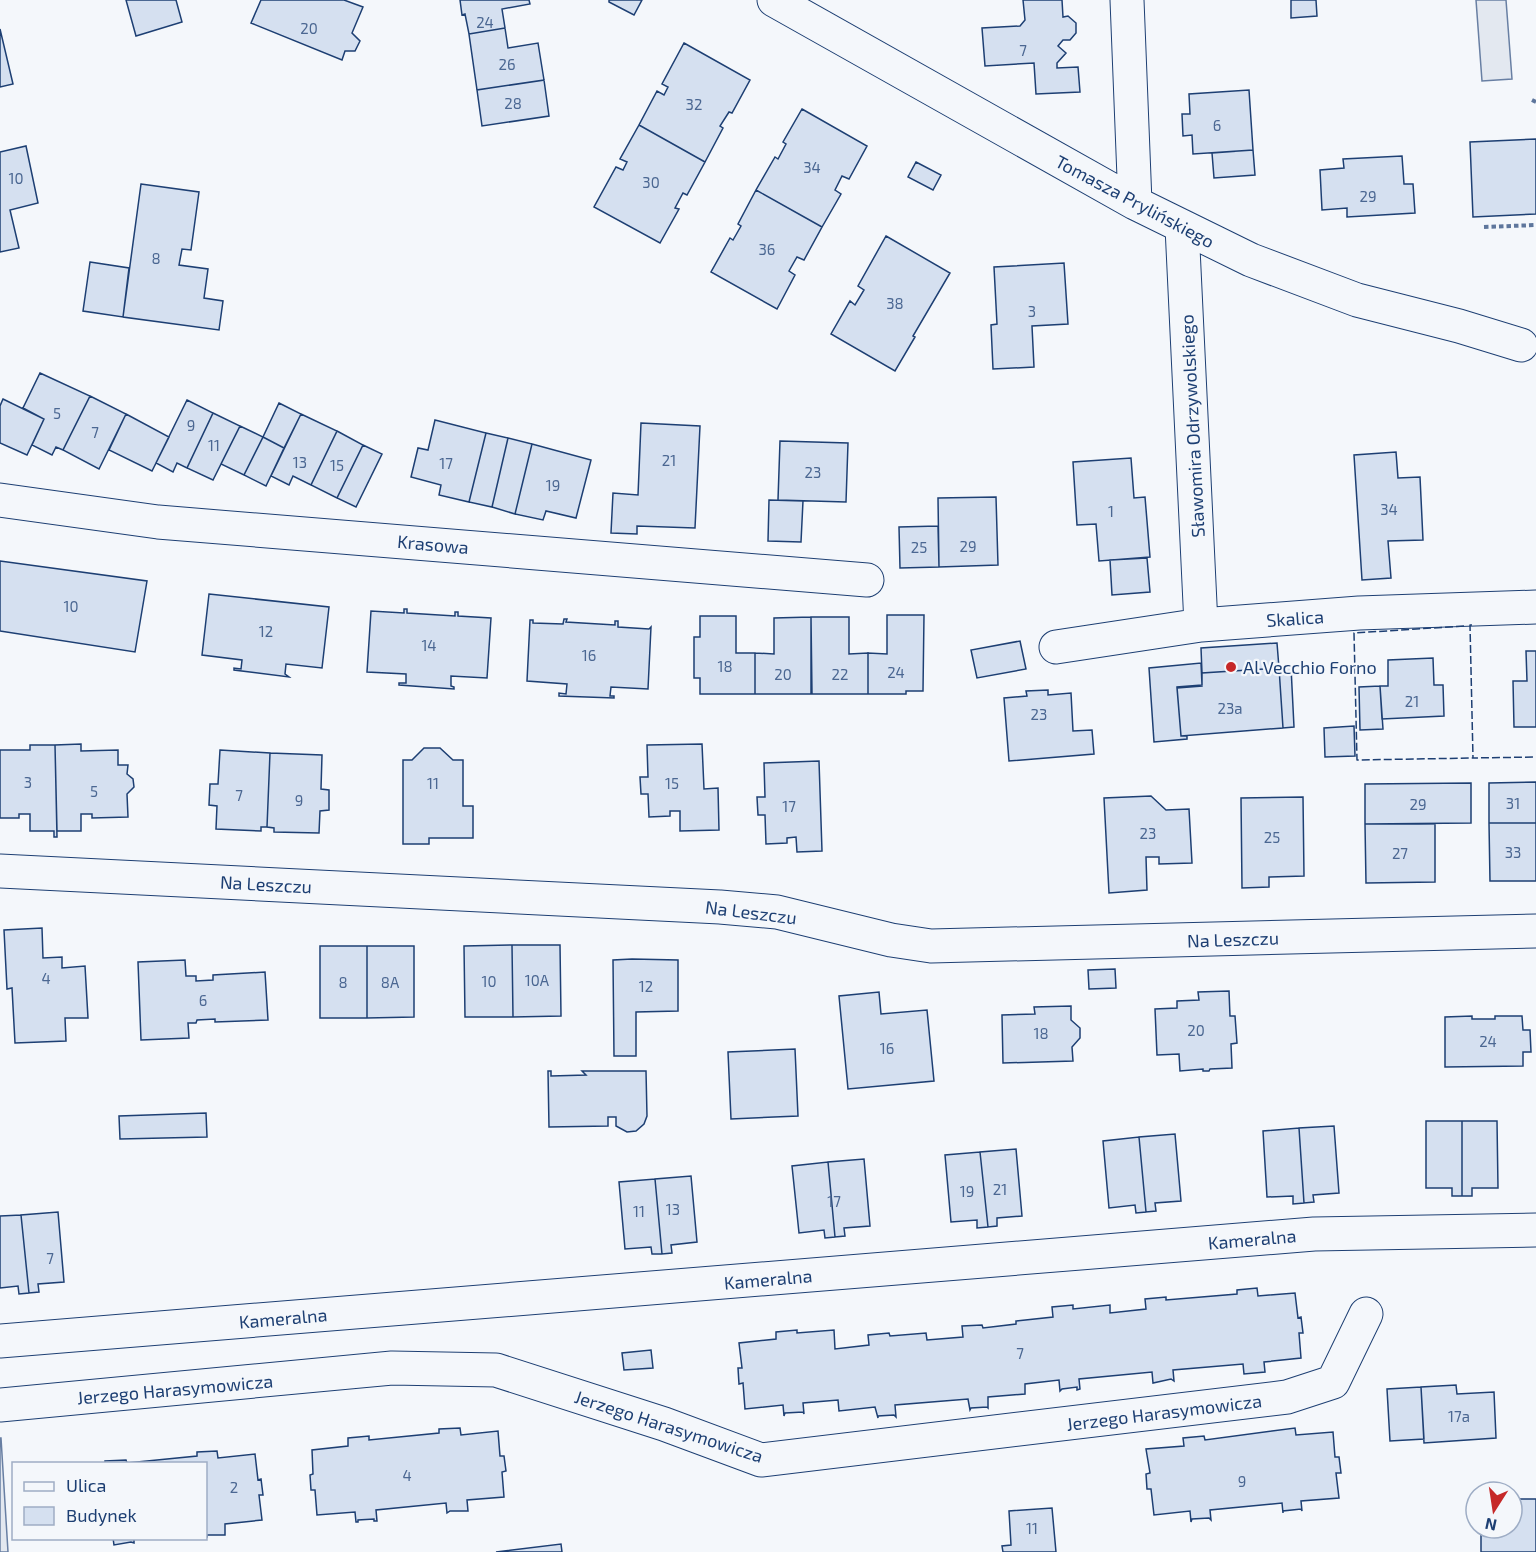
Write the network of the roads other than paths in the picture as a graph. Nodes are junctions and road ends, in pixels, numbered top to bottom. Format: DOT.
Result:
graph roads {
  1 [pos="774,0"];
  2 [pos="1127,0"];
  3 [pos="1134,203"];
  4 [pos="1182,227"];
  5 [pos="1521,345"];
  6 [pos="0,500"];
  7 [pos="867,580"];
  8 [pos="1536,607"];
  9 [pos="1202,625"];
  10 [pos="1056,647"];
  11 [pos="0,871"];
  12 [pos="1536,931"];
  13 [pos="1536,1230"];
  14 [pos="1366,1314"];
  15 [pos="0,1341"];
  16 [pos="0,1405"];
  1 -- 3 [label="street, Tomasza Prylińskiego"];
  2 -- 3 [label="street"];
  3 -- 4 [label="street, Tomasza Prylińskiego"];
  4 -- 5 [label="street, Tomasza Prylińskiego"];
  4 -- 9 [label="street, Sławomira Odrzywolskiego"];
  6 -- 7 [label="street, Krasowa"];
  8 -- 9 [label="street, Skalica"];
  9 -- 10 [label="street, Skalica"];
  11 -- 12 [label="street, Na Leszczu"];
  13 -- 15 [label="street, Kameralna"];
  14 -- 16 [label="street, Jerzego Harasymowicza"];
}
